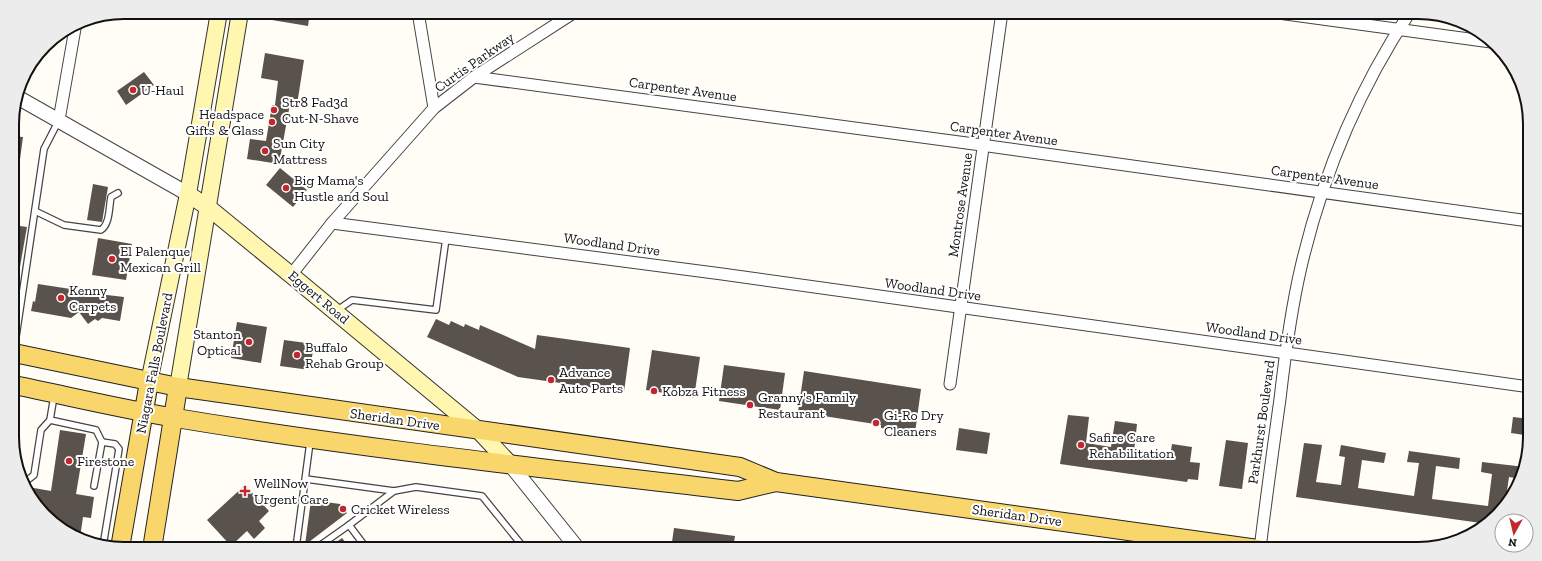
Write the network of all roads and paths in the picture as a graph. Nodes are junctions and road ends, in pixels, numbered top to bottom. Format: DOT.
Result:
graph roads {
  1 [pos="219,19"];
  2 [pos="239,19"];
  3 [pos="419,19"];
  4 [pos="564,19"];
  5 [pos="1001,19"];
  6 [pos="1321,19"];
  7 [pos="1406,19"];
  8 [pos="1399,30"];
  9 [pos="75,31"];
  10 [pos="1482,41"];
  11 [pos="474,77"];
  12 [pos="22,100"];
  13 [pos="434,108"];
  14 [pos="59,120"];
  15 [pos="984,145"];
  16 [pos="118,193"];
  17 [pos="1323,193"];
  18 [pos="188,194"];
  19 [pos="209,208"];
  20 [pos="35,211"];
  21 [pos="1523,220"];
  22 [pos="332,223"];
  23 [pos="446,238"];
  24 [pos="292,275"];
  25 [pos="961,308"];
  26 [pos="336,311"];
  27 [pos="19,318"];
  28 [pos="1286,352"];
  29 [pos="19,353"];
  30 [pos="150,382"];
  31 [pos="950,384"];
  32 [pos="19,386"];
  33 [pos="1523,386"];
  34 [pos="178,387"];
  35 [pos="55,393"];
  36 [pos="143,411"];
  37 [pos="174,418"];
  38 [pos="50,420"];
  39 [pos="479,431"];
  40 [pos="311,438"];
  41 [pos="102,442"];
  42 [pos="509,463"];
  43 [pos="28,479"];
  44 [pos="306,479"];
  45 [pos="776,482"];
  46 [pos="94,486"];
  47 [pos="394,491"];
  48 [pos="349,526"];
  49 [pos="104,540"];
  50 [pos="121,542"];
  51 [pos="153,542"];
  52 [pos="298,542"];
  53 [pos="326,542"];
  54 [pos="362,542"];
  55 [pos="519,542"];
  56 [pos="572,542"];
  57 [pos="1209,542"];
  58 [pos="1260,542"];
  1 -- 18 [label="main road, Niagara Falls Boulevard"];
  2 -- 19 [label="main road, Niagara Falls Boulevard"];
  3 -- 13 [label="street"];
  4 -- 11 [label="street, Curtis Parkway"];
  5 -- 15 [label="street, Montrose Avenue"];
  6 -- 8 [label="street"];
  7 -- 8 [label="street, Parkhurst Boulevard"];
  8 -- 10 [label="street"];
  8 -- 17 [label="street, Parkhurst Boulevard"];
  9 -- 14 [label="street"];
  11 -- 13 [label="street, Curtis Parkway"];
  11 -- 15 [label="street, Carpenter Avenue"];
  12 -- 14 [label="street, Eggert Road"];
  13 -- 22 [label="street, Curtis Parkway"];
  14 -- 18 [label="street, Eggert Road"];
  14 -- 20 [label="lane"];
  15 -- 17 [label="street, Carpenter Avenue"];
  15 -- 25 [label="street, Montrose Avenue"];
  16 -- 20 [label="lane"];
  17 -- 21 [label="street, Carpenter Avenue"];
  17 -- 28 [label="street, Parkhurst Boulevard"];
  18 -- 19 [label="main road, Eggert Road"];
  18 -- 30 [label="main road, Niagara Falls Boulevard"];
  19 -- 24 [label="main road, Eggert Road"];
  19 -- 34 [label="main road, Niagara Falls Boulevard"];
  20 -- 27 [label="lane"];
  22 -- 23 [label="street, Woodland Drive"];
  22 -- 24 [label="street, Curtis Parkway"];
  23 -- 25 [label="street, Woodland Drive"];
  23 -- 26 [label="lane"];
  24 -- 26 [label="main road, Eggert Road"];
  25 -- 28 [label="street, Woodland Drive"];
  25 -- 31 [label="street, Montrose Avenue"];
  26 -- 39 [label="main road, Eggert Road"];
  28 -- 33 [label="street, Woodland Drive"];
  28 -- 58 [label="street, Parkhurst Boulevard"];
  29 -- 30 [label="main road, Sheridan Drive"];
  30 -- 34 [label="main road, Sheridan Drive"];
  30 -- 36 [label="main road, Niagara Falls Boulevard"];
  32 -- 35 [label="main road, Sheridan Drive"];
  34 -- 37 [label="main road, Niagara Falls Boulevard"];
  34 -- 39 [label="main road, Sheridan Drive"];
  35 -- 36 [label="main road, Sheridan Drive"];
  35 -- 38 [label="lane"];
  36 -- 37 [label="main road, Sheridan Drive"];
  36 -- 50 [label="main road, Niagara Falls Boulevard"];
  37 -- 40 [label="main road, Sheridan Drive"];
  37 -- 51 [label="main road, Niagara Falls Boulevard"];
  38 -- 41 [label="lane"];
  38 -- 43 [label="lane"];
  39 -- 42 [label="main road, Eggert Road"];
  39 -- 45 [label="main road, Sheridan Drive"];
  40 -- 42 [label="main road, Sheridan Drive"];
  40 -- 44 [label="lane"];
  41 -- 46 [label="lane"];
  41 -- 49 [label="lane"];
  42 -- 45 [label="main road, Sheridan Drive"];
  42 -- 56 [label="street, Eggert Road"];
  44 -- 47 [label="lane"];
  44 -- 52 [label="lane"];
  45 -- 57 [label="main road, Sheridan Drive"];
  47 -- 48 [label="lane"];
  47 -- 55 [label="lane"];
  48 -- 53 [label="lane"];
  48 -- 54 [label="lane"];
}
